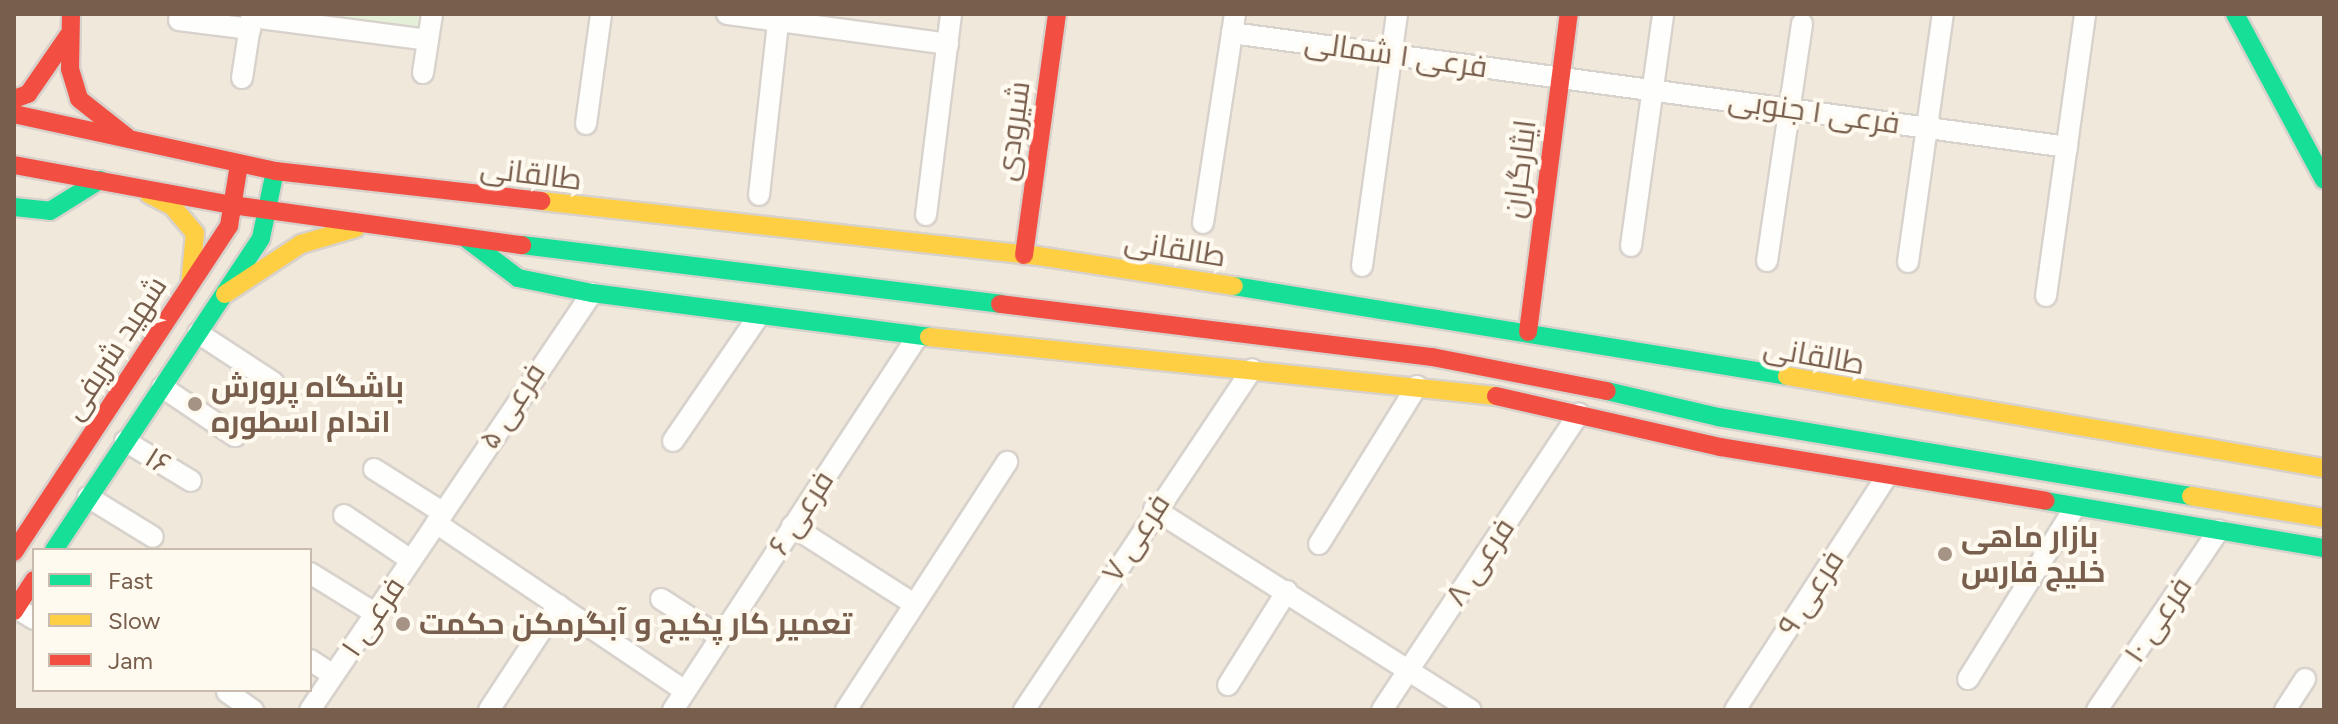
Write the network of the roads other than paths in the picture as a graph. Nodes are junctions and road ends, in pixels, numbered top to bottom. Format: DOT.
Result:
graph roads {
  1 [pos="71,14"];
  2 [pos="432,14"];
  3 [pos="601,14"];
  4 [pos="727,14"];
  5 [pos="951,14"];
  6 [pos="1057,14"];
  7 [pos="1397,14"];
  8 [pos="1569,14"];
  9 [pos="1663,14"];
  10 [pos="1943,14"];
  11 [pos="2085,14"];
  12 [pos="2235,14"];
  13 [pos="779,18"];
  14 [pos="179,20"];
  15 [pos="251,20"];
  16 [pos="1233,24"];
  17 [pos="1802,24"];
  18 [pos="69,34"];
  19 [pos="428,40"];
  20 [pos="948,44"];
  21 [pos="1391,55"];
  22 [pos="423,73"];
  23 [pos="242,78"];
  24 [pos="1560,78"];
  25 [pos="1652,90"];
  26 [pos="14,99"];
  27 [pos="1788,109"];
  28 [pos="14,114"];
  29 [pos="586,124"];
  30 [pos="1927,127"];
  31 [pos="127,137"];
  32 [pos="2067,147"];
  33 [pos="239,164"];
  34 [pos="14,165"];
  35 [pos="275,171"];
  36 [pos="100,180"];
  37 [pos="2324,180"];
  38 [pos="127,186"];
  39 [pos="759,195"];
  40 [pos="232,205"];
  41 [pos="14,207"];
  42 [pos="271,210"];
  43 [pos="926,215"];
  44 [pos="1203,223"];
  45 [pos="374,225"];
  46 [pos="465,238"];
  47 [pos="1631,246"];
  48 [pos="1024,255"];
  49 [pos="1767,261"];
  50 [pos="1908,262"];
  51 [pos="1362,266"];
  52 [pos="190,285"];
  53 [pos="592,293"];
  54 [pos="225,294"];
  55 [pos="2046,296"];
  56 [pos="758,317"];
  57 [pos="1528,332"];
  58 [pos="198,333"];
  59 [pos="918,336"];
  60 [pos="140,361"];
  61 [pos="1252,369"];
  62 [pos="273,382"];
  63 [pos="163,384"];
  64 [pos="1417,386"];
  65 [pos="1696,412"];
  66 [pos="1579,414"];
  67 [pos="235,436"];
  68 [pos="125,441"];
  69 [pos="673,441"];
  70 [pos="1791,459"];
  71 [pos="1007,462"];
  72 [pos="2324,468"];
  73 [pos="374,469"];
  74 [pos="1887,476"];
  75 [pos="191,481"];
  76 [pos="88,497"];
  77 [pos="1154,509"];
  78 [pos="2074,509"];
  79 [pos="344,515"];
  80 [pos="439,517"];
  81 [pos="2324,518"];
  82 [pos="792,526"];
  83 [pos="2219,530"];
  84 [pos="153,537"];
  85 [pos="1319,544"];
  86 [pos="55,548"];
  87 [pos="2324,548"];
  88 [pos="14,552"];
  89 [pos="411,560"];
  90 [pos="312,574"];
  91 [pos="32,583"];
  92 [pos="1287,591"];
  93 [pos="661,599"];
  94 [pos="914,604"];
  95 [pos="558,605"];
  96 [pos="15,609"];
  97 [pos="376,614"];
  98 [pos="720,637"];
  99 [pos="312,661"];
  100 [pos="1409,668"];
  101 [pos="333,675"];
  102 [pos="1968,679"];
  103 [pos="2305,679"];
  104 [pos="1228,685"];
  105 [pos="685,691"];
  106 [pos="227,692"];
  107 [pos="253,710"];
  108 [pos="310,710"];
  109 [pos="489,710"];
  110 [pos="673,710"];
  111 [pos="846,710"];
  112 [pos="1024,710"];
  113 [pos="1382,710"];
  114 [pos="1471,710"];
  115 [pos="1735,710"];
  116 [pos="2097,710"];
  117 [pos="2285,710"];
  1 -- 18 [label="main road"];
  2 -- 19 [label="street"];
  3 -- 29 [label="street"];
  4 -- 13 [label="street"];
  5 -- 20 [label="street"];
  6 -- 48 [label="main road, شیرودی"];
  7 -- 21 [label="street"];
  8 -- 24 [label="main road, ایثارگران"];
  9 -- 25 [label="street"];
  10 -- 30 [label="street"];
  11 -- 32 [label="street"];
  12 -- 37 [label="main road"];
  13 -- 20 [label="street"];
  13 -- 39 [label="street"];
  14 -- 15 [label="street"];
  15 -- 19 [label="street"];
  15 -- 23 [label="street"];
  16 -- 21 [label="street, فرعی ۱ شمالی"];
  16 -- 44 [label="street"];
  17 -- 27 [label="street"];
  18 -- 26 [label="main road"];
  18 -- 31 [label="main road"];
  19 -- 22 [label="street"];
  20 -- 43 [label="street"];
  21 -- 24 [label="street, فرعی ۱ شمالی"];
  21 -- 51 [label="street"];
  24 -- 25 [label="street, فرعی ۱ جنوبی"];
  24 -- 57 [label="main road, ایثارگران"];
  25 -- 27 [label="street, فرعی ۱ جنوبی"];
  25 -- 47 [label="street"];
  27 -- 30 [label="street, فرعی ۱ جنوبی"];
  27 -- 49 [label="street"];
  28 -- 31 [label="main road, طالقانی"];
  30 -- 32 [label="street, فرعی ۱ جنوبی"];
  30 -- 50 [label="street"];
  31 -- 33 [label="main road, طالقانی"];
  32 -- 55 [label="street"];
  33 -- 35 [label="main road, طالقانی"];
  33 -- 40 [label="main road, شهید شریفی"];
  34 -- 36 [label="main road"];
  35 -- 42 [label="main road, شهید شریفی"];
  35 -- 48 [label="main road, طالقانی"];
  36 -- 38 [label="main road"];
  36 -- 41 [label="main road"];
  38 -- 40 [label="main road"];
  38 -- 52 [label="main road"];
  40 -- 42 [label="main road"];
  40 -- 52 [label="main road, شهید شریفی"];
  42 -- 45 [label="main road"];
  42 -- 54 [label="main road, شهید شریفی"];
  45 -- 46 [label="main road"];
  45 -- 54 [label="main road"];
  46 -- 53 [label="main road"];
  46 -- 65 [label="main road"];
  48 -- 57 [label="main road, طالقانی"];
  52 -- 60 [label="main road, شهید شریفی"];
  53 -- 56 [label="main road"];
  53 -- 80 [label="street, فرعی ۵"];
  54 -- 58 [label="main road, شهید شریفی"];
  56 -- 59 [label="main road"];
  56 -- 69 [label="street"];
  57 -- 72 [label="main road, طالقانی"];
  58 -- 62 [label="street"];
  58 -- 63 [label="main road, شهید شریفی"];
  59 -- 61 [label="main road"];
  59 -- 82 [label="street, فرعی ۶"];
  60 -- 63 [label="main road"];
  60 -- 88 [label="main road, شهید شریفی"];
  61 -- 64 [label="main road"];
  61 -- 77 [label="street, فرعی ۷"];
  63 -- 67 [label="street"];
  63 -- 68 [label="main road, شهید شریفی"];
  64 -- 66 [label="main road"];
  64 -- 85 [label="street"];
  65 -- 70 [label="main road"];
  65 -- 81 [label="main road"];
  66 -- 70 [label="main road"];
  66 -- 100 [label="street, فرعی ۸"];
  68 -- 75 [label="street, ۱۶"];
  68 -- 76 [label="main road, شهید شریفی"];
  70 -- 74 [label="main road"];
  71 -- 94 [label="street"];
  73 -- 80 [label="street"];
  74 -- 78 [label="main road"];
  74 -- 115 [label="street, فرعی ۹"];
  76 -- 84 [label="street"];
  76 -- 86 [label="main road, شهید شریفی"];
  77 -- 92 [label="street"];
  77 -- 112 [label="street, فرعی ۷"];
  78 -- 83 [label="main road"];
  78 -- 102 [label="street"];
  79 -- 89 [label="street"];
  80 -- 89 [label="street, فرعی ۱"];
  80 -- 95 [label="street"];
  82 -- 94 [label="street"];
  82 -- 98 [label="street, فرعی ۶"];
  83 -- 87 [label="main road"];
  83 -- 116 [label="street, فرعی ۱۰"];
  89 -- 97 [label="street, فرعی ۱"];
  90 -- 97 [label="street"];
  91 -- 96 [label="main road"];
  92 -- 100 [label="street"];
  92 -- 104 [label="street"];
  93 -- 98 [label="street"];
  94 -- 111 [label="street"];
  95 -- 105 [label="street"];
  95 -- 109 [label="street"];
  97 -- 101 [label="street, فرعی ۱"];
  98 -- 105 [label="street, فرعی ۶"];
  99 -- 101 [label="street"];
  100 -- 113 [label="street, فرعی ۸"];
  100 -- 114 [label="street"];
  101 -- 108 [label="street, فرعی ۱"];
  103 -- 117 [label="street"];
  105 -- 110 [label="street, فرعی ۶"];
  106 -- 107 [label="street"];
}
